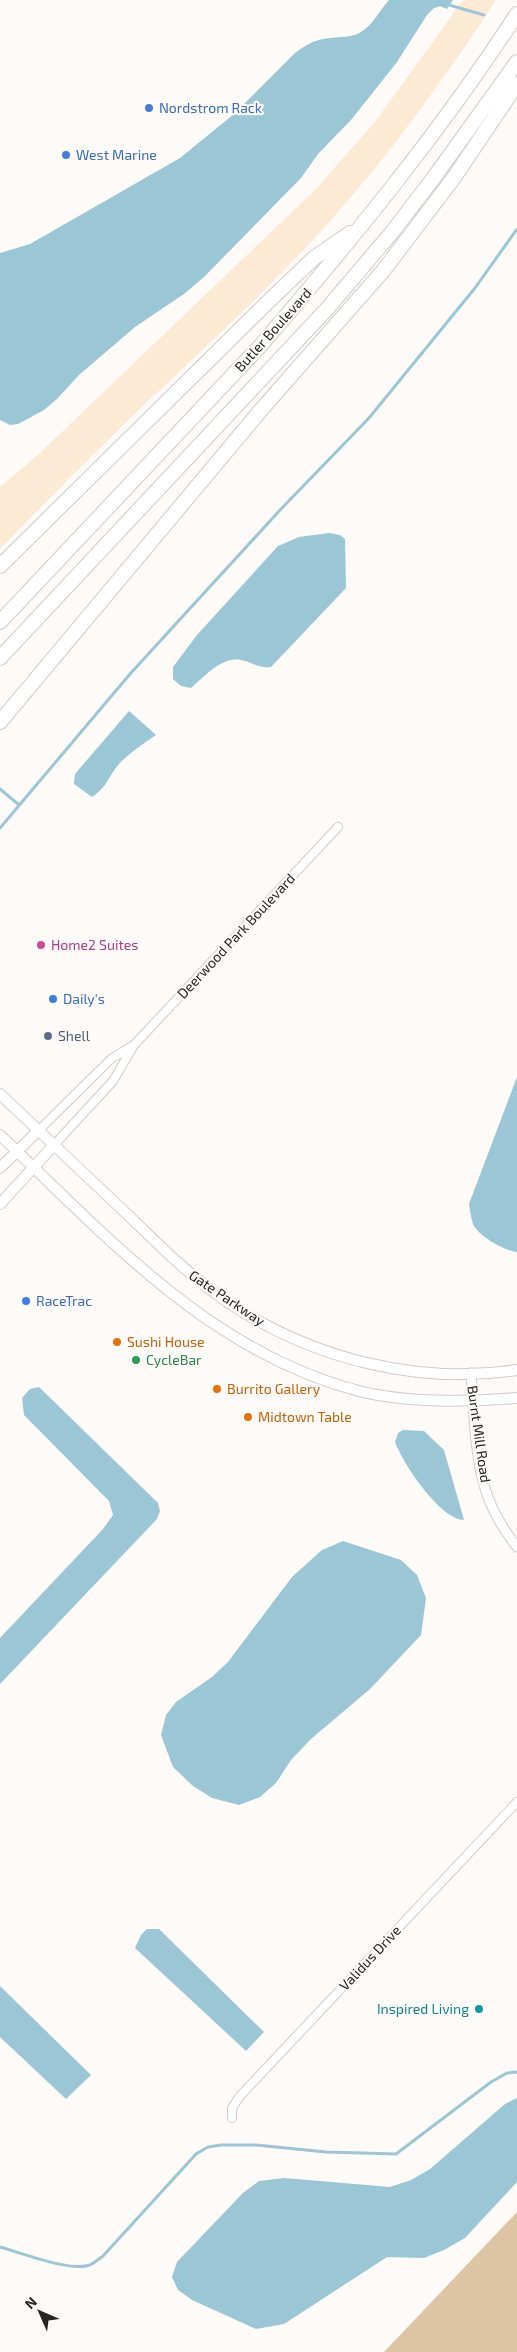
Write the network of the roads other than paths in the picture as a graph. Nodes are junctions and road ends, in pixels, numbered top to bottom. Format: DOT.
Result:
graph roads {
  1 [pos="517,14"];
  2 [pos="517,62"];
  3 [pos="517,84"];
  4 [pos="365,222"];
  5 [pos="0,566"];
  6 [pos="0,622"];
  7 [pos="0,658"];
  8 [pos="0,722"];
  9 [pos="338,827"];
  10 [pos="134,1045"];
  11 [pos="0,1094"];
  12 [pos="38,1130"];
  13 [pos="0,1135"];
  14 [pos="54,1145"];
  15 [pos="17,1151"];
  16 [pos="34,1167"];
  17 [pos="0,1168"];
  18 [pos="0,1204"];
  19 [pos="517,1370"];
  20 [pos="471,1373"];
  21 [pos="517,1398"];
  22 [pos="474,1402"];
  23 [pos="517,1547"];
  24 [pos="517,1802"];
  25 [pos="232,2118"];
  1 -- 4 [label="highway, Butler Boulevard"];
  2 -- 7 [label="highway, Butler Boulevard"];
  3 -- 8 [label="highway"];
  4 -- 5 [label="highway"];
  4 -- 6 [label="highway, Butler Boulevard"];
  9 -- 10 [label="street, Deerwood Park Boulevard"];
  10 -- 12 [label="street, Deerwood Park Boulevard"];
  10 -- 14 [label="street, Deerwood Park Boulevard"];
  11 -- 12 [label="main road, Gate Parkway"];
  12 -- 14 [label="main road, Gate Parkway"];
  12 -- 15 [label="main road, Deerwood Park Boulevard"];
  13 -- 15 [label="main road, Gate Parkway"];
  14 -- 16 [label="main road, Deerwood Park Boulevard"];
  14 -- 20 [label="main road, Gate Parkway"];
  15 -- 16 [label="main road, Gate Parkway"];
  15 -- 17 [label="main road, Deerwood Park Boulevard"];
  16 -- 18 [label="main road, Deerwood Park Boulevard"];
  16 -- 22 [label="main road, Gate Parkway"];
  19 -- 20 [label="main road, Gate Parkway"];
  20 -- 22 [label="street, Burnt Mill Road"];
  21 -- 22 [label="main road, Gate Parkway"];
  22 -- 23 [label="street, Burnt Mill Road"];
  24 -- 25 [label="street, Validus Drive"];
}
